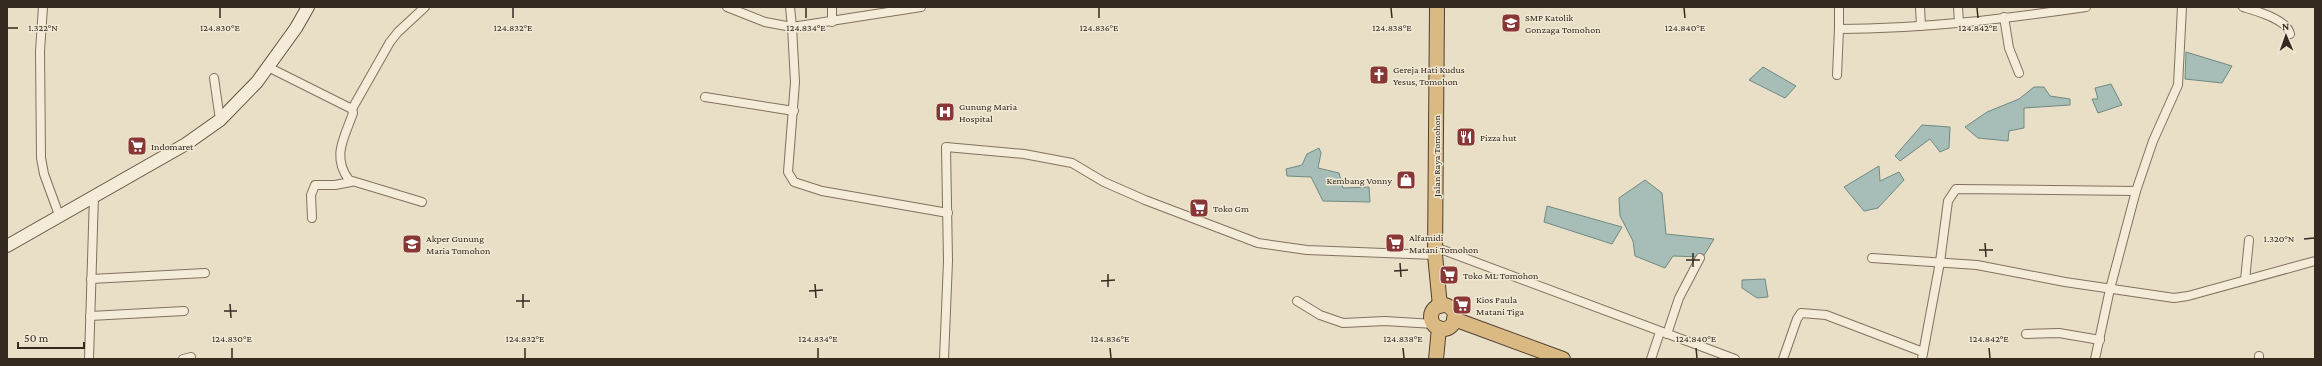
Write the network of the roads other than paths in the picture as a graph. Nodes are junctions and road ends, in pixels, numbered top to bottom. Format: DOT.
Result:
graph roads {
  1 [pos="43,7"];
  2 [pos="308,7"];
  3 [pos="425,7"];
  4 [pos="727,7"];
  5 [pos="790,7"];
  6 [pos="832,7"];
  7 [pos="921,7"];
  8 [pos="1437,7"];
  9 [pos="1839,7"];
  10 [pos="1920,7"];
  11 [pos="1958,7"];
  12 [pos="2086,7"];
  13 [pos="2182,7"];
  14 [pos="2243,7"];
  15 [pos="909,9"];
  16 [pos="2266,10"];
  17 [pos="2004,17"];
  18 [pos="832,22"];
  19 [pos="1960,23"];
  20 [pos="1921,26"];
  21 [pos="792,27"];
  22 [pos="1839,29"];
  23 [pos="2290,34"];
  24 [pos="268,67"];
  25 [pos="2019,73"];
  26 [pos="1837,75"];
  27 [pos="214,78"];
  28 [pos="705,97"];
  29 [pos="352,109"];
  30 [pos="794,111"];
  31 [pos="220,120"];
  32 [pos="351,182"];
  33 [pos="2136,191"];
  34 [pos="94,195"];
  35 [pos="422,202"];
  36 [pos="948,213"];
  37 [pos="60,215"];
  38 [pos="312,218"];
  39 [pos="2249,240"];
  40 [pos="7,246"];
  41 [pos="1435,251"];
  42 [pos="1700,258"];
  43 [pos="1872,258"];
  44 [pos="2315,261"];
  45 [pos="1940,262"];
  46 [pos="205,273"];
  47 [pos="91,279"];
  48 [pos="2245,280"];
  49 [pos="2110,289"];
  50 [pos="1297,301"];
  51 [pos="1440,306"];
  52 [pos="184,312"];
  53 [pos="90,316"];
  54 [pos="1454,319"];
  55 [pos="1436,326"];
  56 [pos="1663,333"];
  57 [pos="2026,334"];
  58 [pos="2100,340"];
  59 [pos="1922,355"];
  60 [pos="89,359"];
  61 [pos="944,359"];
  62 [pos="1436,359"];
  63 [pos="1563,359"];
  64 [pos="1651,359"];
  65 [pos="1735,359"];
  66 [pos="1783,359"];
  67 [pos="2095,359"];
  1 -- 37 [label="street"];
  2 -- 24 [label="main road"];
  3 -- 29 [label="street"];
  4 -- 21 [label="street"];
  5 -- 21 [label="street"];
  6 -- 18 [label="street"];
  7 -- 15 [label="street"];
  8 -- 41 [label="highway, Jalan Raya Tomohon"];
  9 -- 22 [label="street"];
  10 -- 20 [label="street"];
  11 -- 19 [label="street"];
  12 -- 17 [label="street"];
  13 -- 33 [label="street"];
  14 -- 16 [label="street"];
  15 -- 18 [label="street"];
  16 -- 23 [label="street"];
  17 -- 19 [label="street"];
  17 -- 25 [label="street"];
  18 -- 21 [label="street"];
  19 -- 20 [label="street"];
  20 -- 22 [label="street"];
  21 -- 30 [label="street"];
  22 -- 26 [label="street"];
  24 -- 29 [label="street"];
  24 -- 31 [label="main road"];
  27 -- 31 [label="street"];
  28 -- 30 [label="street"];
  29 -- 32 [label="street"];
  30 -- 36 [label="street"];
  31 -- 34 [label="main road"];
  32 -- 35 [label="street"];
  32 -- 38 [label="street"];
  33 -- 45 [label="street"];
  33 -- 49 [label="street"];
  34 -- 37 [label="main road"];
  34 -- 47 [label="street"];
  36 -- 41 [label="street"];
  36 -- 61 [label="street"];
  37 -- 40 [label="main road"];
  39 -- 48 [label="street"];
  41 -- 51 [label="highway, Jalan Raya Tomohon"];
  41 -- 56 [label="street"];
  42 -- 56 [label="street"];
  43 -- 45 [label="street"];
  44 -- 48 [label="street"];
  45 -- 49 [label="street"];
  45 -- 59 [label="street"];
  46 -- 47 [label="street"];
  47 -- 53 [label="street"];
  48 -- 49 [label="street"];
  49 -- 58 [label="street"];
  50 -- 55 [label="street"];
  51 -- 54 [label="highway"];
  51 -- 55 [label="highway"];
  52 -- 53 [label="street"];
  53 -- 60 [label="street"];
  54 -- 55 [label="highway"];
  54 -- 63 [label="highway"];
  55 -- 62 [label="highway"];
  56 -- 64 [label="street"];
  56 -- 65 [label="street"];
  57 -- 58 [label="street"];
  58 -- 67 [label="street"];
  59 -- 66 [label="street"];
}
